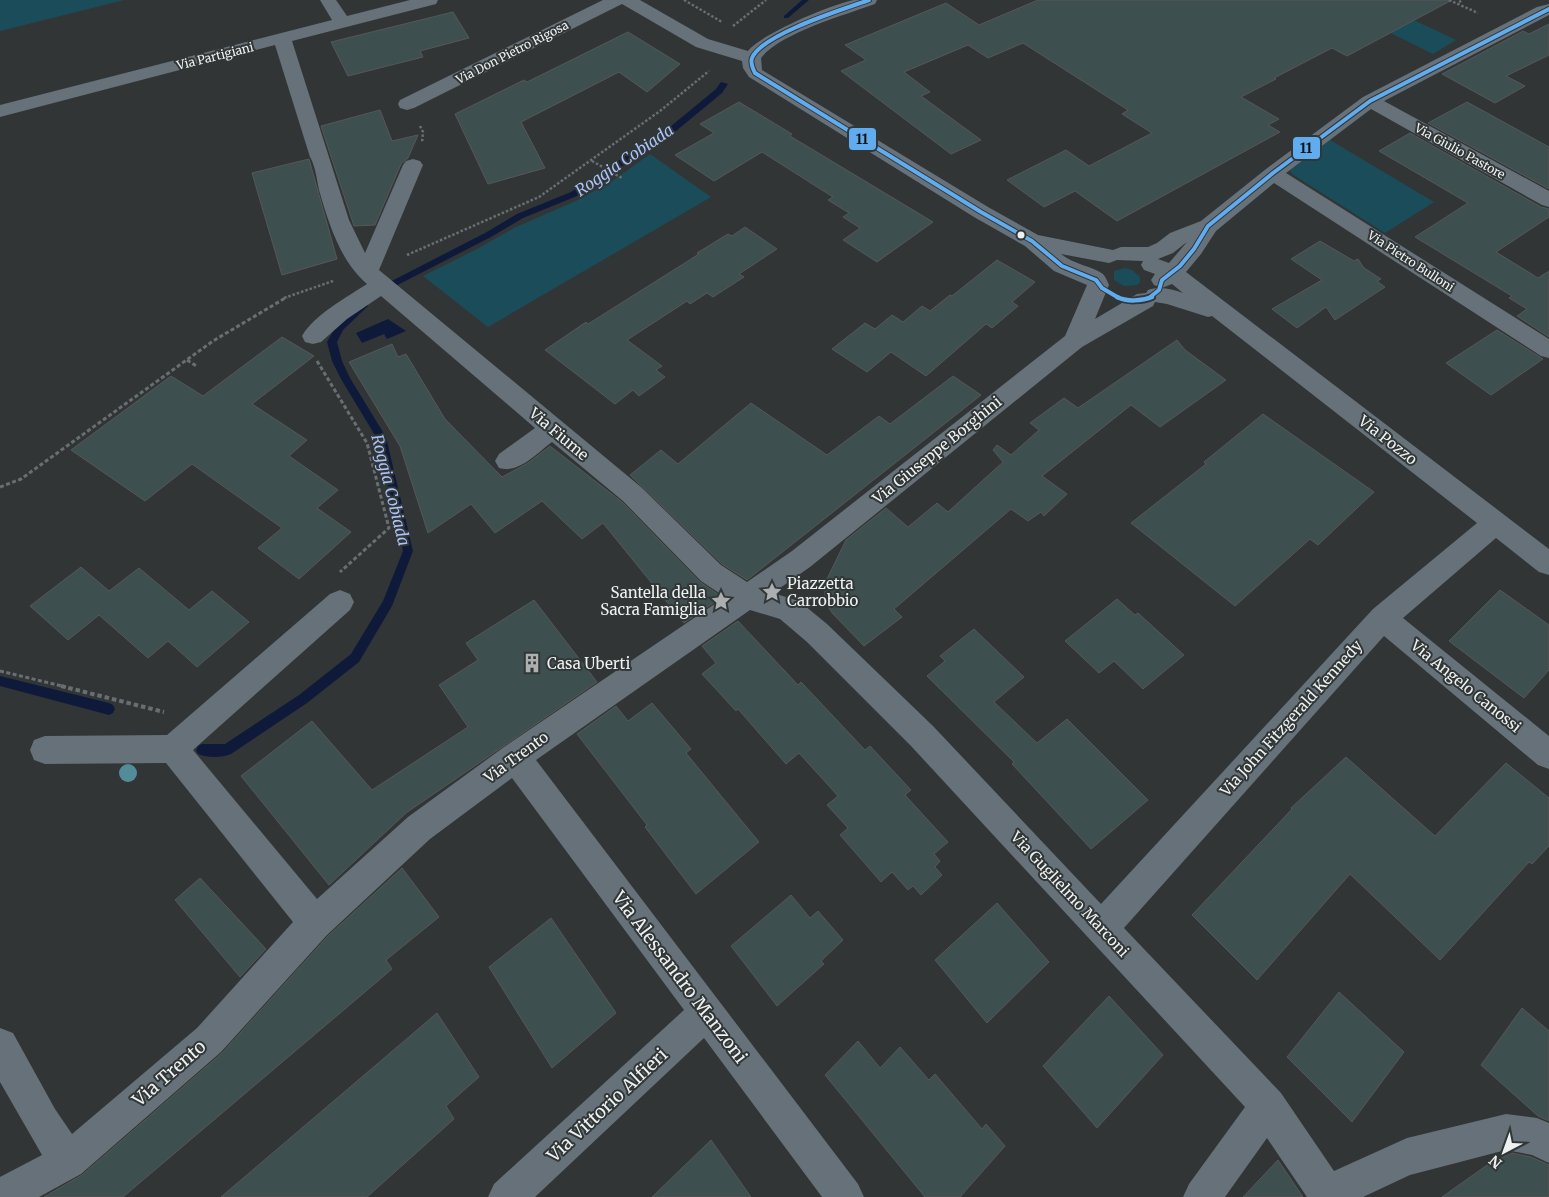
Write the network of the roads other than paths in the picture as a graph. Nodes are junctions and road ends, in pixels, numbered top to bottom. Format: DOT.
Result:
graph roads {
  1 [pos="328,0"];
  2 [pos="345,0"];
  3 [pos="430,0"];
  4 [pos="616,0"];
  5 [pos="628,0"];
  6 [pos="869,0"];
  7 [pos="1546,4"];
  8 [pos="349,21"];
  9 [pos="282,39"];
  10 [pos="752,58"];
  11 [pos="1370,101"];
  12 [pos="407,104"];
  13 [pos="0,112"];
  14 [pos="413,165"];
  15 [pos="1273,173"];
  16 [pos="1549,200"];
  17 [pos="1208,226"];
  18 [pos="1032,241"];
  19 [pos="1115,255"];
  20 [pos="375,278"];
  21 [pos="1097,282"];
  22 [pos="1158,282"];
  23 [pos="313,336"];
  24 [pos="1074,340"];
  25 [pos="1549,350"];
  26 [pos="552,428"];
  27 [pos="508,461"];
  28 [pos="1496,524"];
  29 [pos="1549,564"];
  30 [pos="339,588"];
  31 [pos="739,603"];
  32 [pos="1383,618"];
  33 [pos="173,749"];
  34 [pos="45,750"];
  35 [pos="1549,755"];
  36 [pos="515,757"];
  37 [pos="315,923"];
  38 [pos="1101,928"];
  39 [pos="706,1013"];
  40 [pos="0,1046"];
  41 [pos="1268,1106"];
  42 [pos="1549,1144"];
  43 [pos="68,1160"];
  44 [pos="1328,1195"];
  45 [pos="1,1197"];
  46 [pos="507,1197"];
  47 [pos="844,1197"];
  48 [pos="1202,1197"];
  1 -- 8 [label="street"];
  2 -- 8 [label="street"];
  3 -- 8 [label="street, Via Partigiani"];
  4 -- 12 [label="street, Via Don Pietro Rigosa"];
  5 -- 10 [label="street"];
  6 -- 10 [label="street"];
  7 -- 11 [label="street, Via Giuseppe Borghini"];
  8 -- 9 [label="street, Via Partigiani"];
  9 -- 13 [label="street, Via Partigiani"];
  9 -- 20 [label="street"];
  10 -- 18 [label="street"];
  11 -- 15 [label="street, Via Giuseppe Borghini"];
  11 -- 16 [label="street, Via Giulio Pastore"];
  14 -- 20 [label="street"];
  15 -- 17 [label="street, Via Giuseppe Borghini"];
  15 -- 25 [label="street, Via Pietro Bulloni"];
  17 -- 19 [label="street, Via Giuseppe Borghini"];
  17 -- 22 [label="street, Via Giuseppe Borghini"];
  18 -- 19 [label="street"];
  18 -- 21 [label="street"];
  19 -- 21 [label="street, Via Giuseppe Borghini"];
  19 -- 22 [label="street"];
  20 -- 23 [label="street"];
  20 -- 26 [label="street, Via Fiume"];
  21 -- 22 [label="street"];
  21 -- 24 [label="street, Via Giuseppe Borghini"];
  22 -- 24 [label="street, Via Giuseppe Borghini"];
  22 -- 28 [label="street, Via Pozzo"];
  24 -- 31 [label="street, Via Giuseppe Borghini"];
  26 -- 27 [label="street"];
  26 -- 31 [label="street, Via Fiume"];
  28 -- 29 [label="street, Via Pozzo"];
  28 -- 32 [label="street, Via John Fitzgerald Kennedy"];
  30 -- 33 [label="street"];
  31 -- 36 [label="street, Via Trento"];
  31 -- 38 [label="street, Via Guglielmo Marconi"];
  32 -- 35 [label="street, Via Angelo Canossi"];
  32 -- 38 [label="street, Via John Fitzgerald Kennedy"];
  33 -- 34 [label="street"];
  33 -- 37 [label="street"];
  36 -- 37 [label="street, Via Trento"];
  36 -- 39 [label="street, Via Alessandro Manzoni"];
  37 -- 43 [label="street, Via Trento"];
  38 -- 41 [label="street, Via Guglielmo Marconi"];
  39 -- 46 [label="street, Via Vittorio Alfieri"];
  39 -- 47 [label="street, Via Alessandro Manzoni"];
  40 -- 43 [label="street"];
  41 -- 44 [label="street, Via Guglielmo Marconi"];
  41 -- 48 [label="street"];
  42 -- 44 [label="street"];
  43 -- 45 [label="street, Via Trento"];
}
